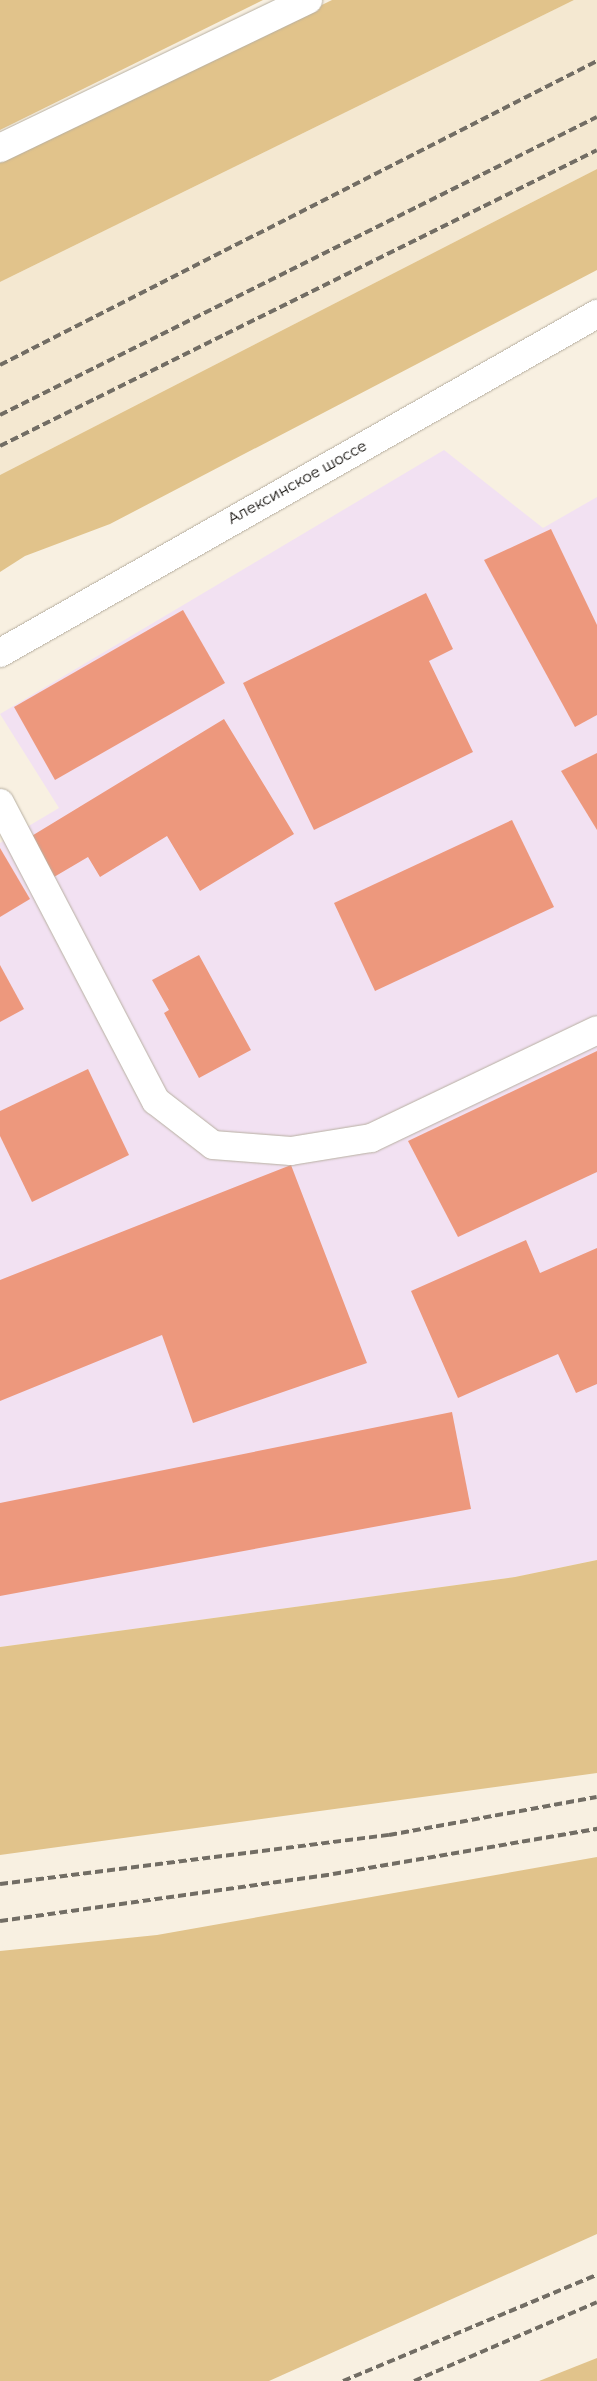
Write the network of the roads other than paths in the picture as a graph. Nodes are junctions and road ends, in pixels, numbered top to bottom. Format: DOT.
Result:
graph roads {
  1 [pos="308,0"];
  2 [pos="0,148"];
  3 [pos="597,314"];
  4 [pos="0,653"];
  5 [pos="1,806"];
  6 [pos="597,1030"];
  1 -- 2 [label="main road"];
  3 -- 4 [label="main road, Алексинское шоссе"];
  5 -- 6 [label="main road"];
}
